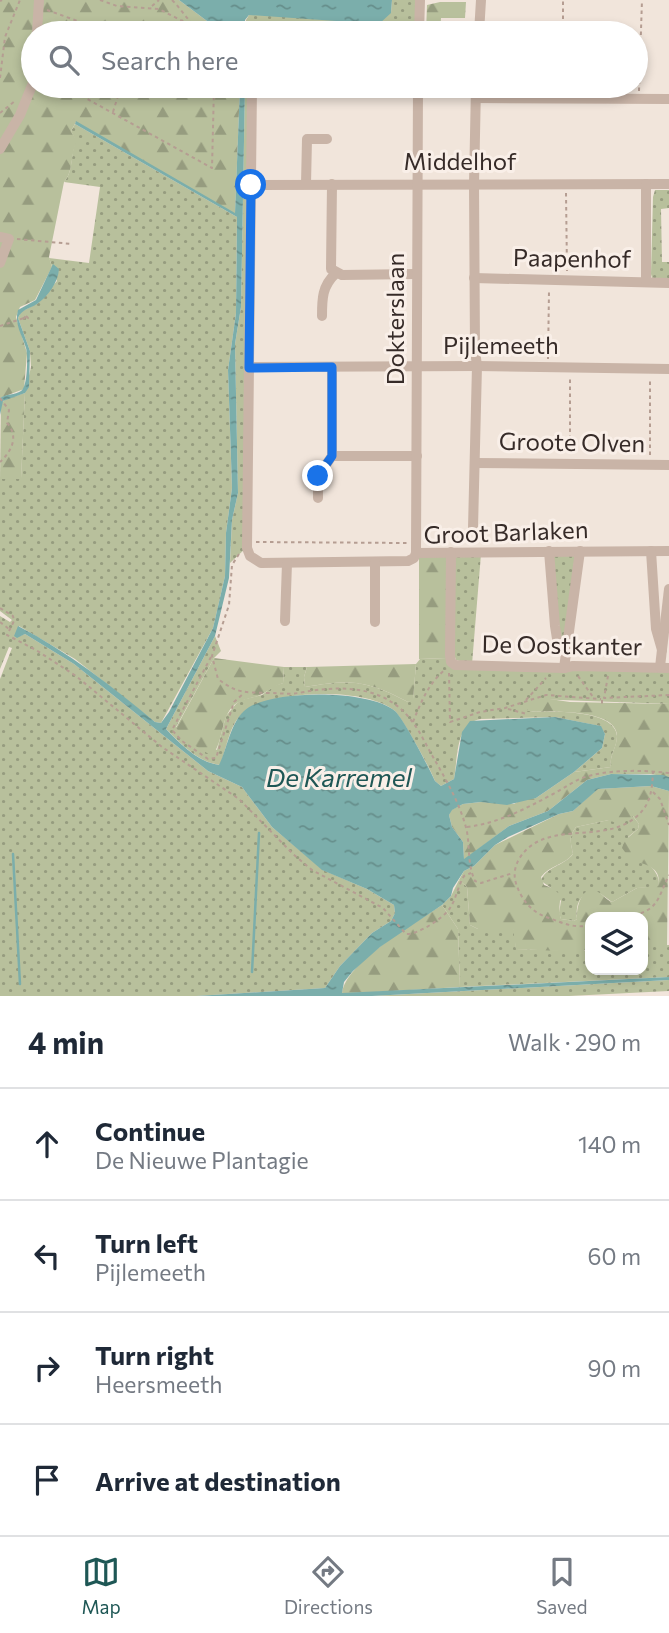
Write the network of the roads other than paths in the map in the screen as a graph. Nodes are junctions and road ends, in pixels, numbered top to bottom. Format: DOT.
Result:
graph roads {
  1 [pos="420,0"];
  2 [pos="481,0"];
  3 [pos="419,21"];
  4 [pos="480,21"];
  5 [pos="27,98"];
  6 [pos="252,98"];
  7 [pos="418,98"];
  8 [pos="476,98"];
  9 [pos="616,98"];
  10 [pos="669,99"];
  11 [pos="327,139"];
  12 [pos="0,149"];
  13 [pos="418,183"];
  14 [pos="306,184"];
  15 [pos="332,184"];
  16 [pos="474,184"];
  17 [pos="646,184"];
  18 [pos="669,184"];
  19 [pos="251,185"];
  20 [pos="5,238"];
  21 [pos="0,263"];
  22 [pos="336,273"];
  23 [pos="416,274"];
  24 [pos="474,278"];
  25 [pos="646,282"];
  26 [pos="669,283"];
  27 [pos="322,316"];
  28 [pos="477,366"];
  29 [pos="332,367"];
  30 [pos="417,367"];
  31 [pos="249,368"];
  32 [pos="669,369"];
  33 [pos="332,456"];
  34 [pos="416,456"];
  35 [pos="475,463"];
  36 [pos="669,465"];
  37 [pos="318,498"];
  38 [pos="473,528"];
  39 [pos="412,548"];
  40 [pos="549,551"];
  41 [pos="580,551"];
  42 [pos="651,551"];
  43 [pos="669,551"];
  44 [pos="451,552"];
  45 [pos="376,562"];
  46 [pos="286,563"];
  47 [pos="669,589"];
  48 [pos="285,621"];
  49 [pos="375,622"];
  50 [pos="662,650"];
  51 [pos="565,652"];
  52 [pos="564,667"];
  53 [pos="665,668"];
  1 -- 3 [label="street"];
  2 -- 4 [label="street"];
  5 -- 12 [label="street"];
  6 -- 19 [label="street"];
  7 -- 13 [label="street, Dokterslaan"];
  8 -- 16 [label="street"];
  9 -- 10 [label="street"];
  11 -- 14 [label="street"];
  13 -- 15 [label="street, Middelhof"];
  13 -- 16 [label="street, Middelhof"];
  13 -- 23 [label="street, Dokterslaan"];
  14 -- 15 [label="street, Middelhof"];
  14 -- 19 [label="street, Middelhof"];
  15 -- 22 [label="street"];
  16 -- 17 [label="street, Middelhof"];
  16 -- 24 [label="street"];
  17 -- 18 [label="street, Middelhof"];
  17 -- 25 [label="street"];
  19 -- 31 [label="street"];
  20 -- 21 [label="street"];
  22 -- 23 [label="street"];
  22 -- 27 [label="street"];
  23 -- 30 [label="street, Dokterslaan"];
  24 -- 25 [label="street, Paapenhof"];
  24 -- 28 [label="street"];
  25 -- 26 [label="street, Paapenhof"];
  28 -- 30 [label="street, Pijlemeeth"];
  28 -- 32 [label="street, Pijlemeeth"];
  28 -- 35 [label="street"];
  29 -- 30 [label="street, Pijlemeeth"];
  29 -- 31 [label="street, Pijlemeeth"];
  29 -- 33 [label="street"];
  30 -- 34 [label="street, Dokterslaan"];
  31 -- 46 [label="street, Groot Barlaken"];
  33 -- 34 [label="street"];
  33 -- 37 [label="street"];
  34 -- 39 [label="street, Dokterslaan"];
  35 -- 36 [label="street, Groote Olven"];
  35 -- 38 [label="street"];
  39 -- 44 [label="street, Groot Barlaken"];
  39 -- 45 [label="street, Groot Barlaken"];
  40 -- 41 [label="street, Groot Barlaken"];
  40 -- 44 [label="street, Groot Barlaken"];
  40 -- 51 [label="street"];
  41 -- 42 [label="street, Groot Barlaken"];
  41 -- 51 [label="street"];
  42 -- 43 [label="street, Groot Barlaken"];
  42 -- 50 [label="street"];
  44 -- 52 [label="street, De Oostkanter"];
  45 -- 46 [label="street, Groot Barlaken"];
  45 -- 49 [label="street"];
  46 -- 48 [label="street"];
  47 -- 50 [label="street"];
  50 -- 53 [label="street"];
  51 -- 52 [label="street"];
  52 -- 53 [label="street, De Oostkanter"];
}
